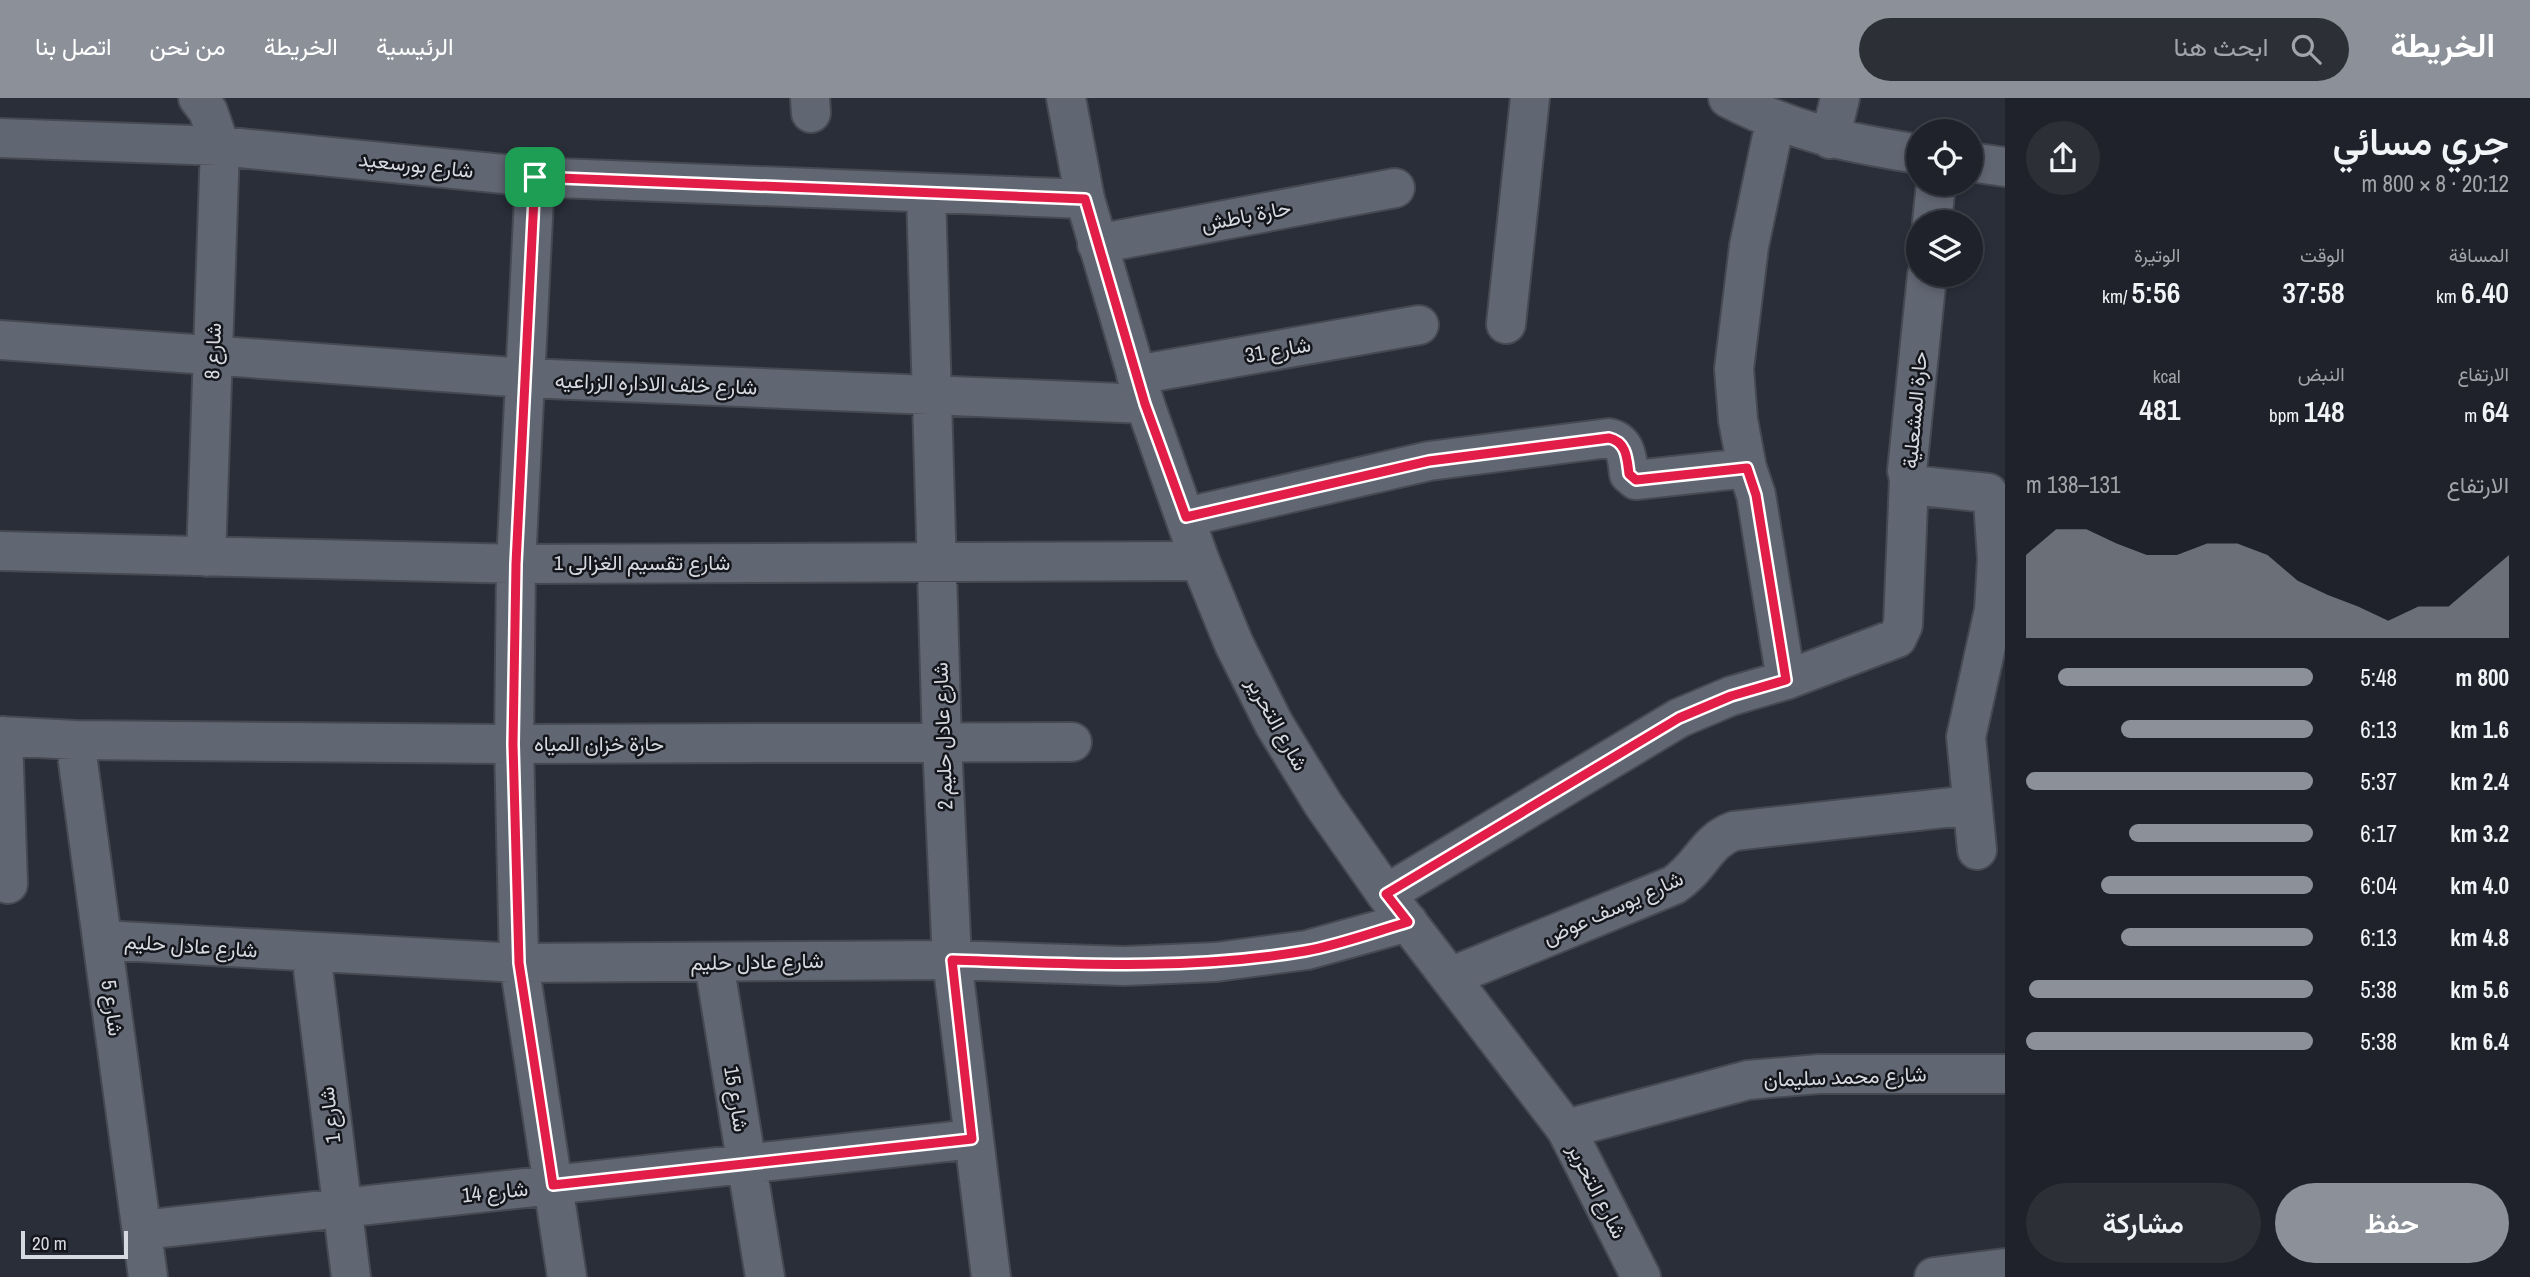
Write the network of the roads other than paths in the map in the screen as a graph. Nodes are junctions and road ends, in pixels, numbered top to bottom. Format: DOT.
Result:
graph roads {
  1 [pos="198,98"];
  2 [pos="1066,98"];
  3 [pos="1530,98"];
  4 [pos="1728,98"];
  5 [pos="1840,98"];
  6 [pos="1775,122"];
  7 [pos="0,138"];
  8 [pos="1830,139"];
  9 [pos="220,146"];
  10 [pos="1906,152"];
  11 [pos="1983,164"];
  12 [pos="2005,167"];
  13 [pos="535,177"];
  14 [pos="1395,188"];
  15 [pos="926,193"];
  16 [pos="1085,199"];
  17 [pos="1097,244"];
  18 [pos="1926,287"];
  19 [pos="1506,324"];
  20 [pos="1419,325"];
  21 [pos="0,340"];
  22 [pos="213,357"];
  23 [pos="525,378"];
  24 [pos="1140,389"];
  25 [pos="932,396"];
  26 [pos="1747,468"];
  27 [pos="1909,479"];
  28 [pos="1186,517"];
  29 [pos="0,551"];
  30 [pos="206,557"];
  31 [pos="1200,561"];
  32 [pos="937,562"];
  33 [pos="516,564"];
  34 [pos="1786,680"];
  35 [pos="1,736"];
  36 [pos="75,740"];
  37 [pos="1072,742"];
  38 [pos="942,743"];
  39 [pos="513,744"];
  40 [pos="1972,805"];
  41 [pos="1977,849"];
  42 [pos="8,884"];
  43 [pos="1397,908"];
  44 [pos="102,940"];
  45 [pos="310,953"];
  46 [pos="952,960"];
  47 [pos="519,963"];
  48 [pos="714,963"];
  49 [pos="1450,977"];
  50 [pos="2005,1074"];
  51 [pos="1566,1129"];
  52 [pos="972,1139"];
  53 [pos="746,1164"];
  54 [pos="553,1185"];
  55 [pos="342,1209"];
  56 [pos="142,1230"];
  57 [pos="2005,1268"];
  58 [pos="148,1277"];
  59 [pos="351,1277"];
  60 [pos="567,1277"];
  61 [pos="765,1277"];
  62 [pos="991,1277"];
  63 [pos="1641,1277"];
  64 [pos="1934,1277"];
  1 -- 9 [label="street"];
  2 -- 16 [label="street, شارع التحرير"];
  3 -- 19 [label="street"];
  4 -- 6 [label="street"];
  5 -- 8 [label="street"];
  6 -- 8 [label="street"];
  6 -- 26 [label="street"];
  7 -- 9 [label="street, شارع بورسعيد"];
  8 -- 10 [label="street"];
  9 -- 13 [label="street, شارع بورسعيد"];
  9 -- 22 [label="street, شارع 8"];
  11 -- 12 [label="street"];
  13 -- 15 [label="street, شارع بورسعيد"];
  13 -- 23 [label="street"];
  14 -- 17 [label="street, حارة باطش"];
  15 -- 16 [label="street, شارع بورسعيد"];
  15 -- 25 [label="street, شارع عادل حليم 2"];
  16 -- 17 [label="street, شارع التحرير"];
  17 -- 24 [label="street, شارع التحرير"];
  18 -- 27 [label="street, حارة المشعلية"];
  20 -- 24 [label="street, شارع 31"];
  21 -- 22 [label="street, شارع خلف الاداره الزراعيه"];
  22 -- 23 [label="street, شارع خلف الاداره الزراعيه"];
  22 -- 30 [label="street, شارع 8"];
  23 -- 25 [label="street, شارع خلف الاداره الزراعيه"];
  23 -- 33 [label="street"];
  24 -- 25 [label="street, شارع خلف الاداره الزراعيه"];
  24 -- 28 [label="street, شارع التحرير"];
  25 -- 32 [label="street, شارع عادل حليم 2"];
  26 -- 28 [label="street"];
  26 -- 34 [label="street"];
  27 -- 34 [label="street, شارع عادل حليم"];
  27 -- 40 [label="street, حارة المشعلية"];
  28 -- 31 [label="street, شارع التحرير"];
  29 -- 30 [label="street, شارع تقسيم الغزالى 1"];
  30 -- 33 [label="street, شارع تقسيم الغزالى 1"];
  31 -- 32 [label="street, شارع تقسيم الغزالى 1"];
  31 -- 43 [label="street, شارع التحرير"];
  32 -- 33 [label="street, شارع تقسيم الغزالى 1"];
  32 -- 38 [label="street, شارع عادل حليم 2"];
  33 -- 39 [label="street"];
  34 -- 43 [label="street, شارع عادل حليم"];
  35 -- 36 [label="street, حارة خزان المياه"];
  35 -- 42 [label="street"];
  36 -- 39 [label="street, حارة خزان المياه"];
  36 -- 44 [label="street, شارع 5"];
  37 -- 38 [label="street, حارة خزان المياه"];
  38 -- 39 [label="street, حارة خزان المياه"];
  38 -- 46 [label="street, شارع عادل حليم 2"];
  39 -- 47 [label="street"];
  40 -- 41 [label="street, حارة المشعلية"];
  40 -- 49 [label="street, شارع يوسف عوض"];
  43 -- 46 [label="street, شارع عادل حليم"];
  43 -- 49 [label="street, شارع التحرير"];
  44 -- 45 [label="street, شارع عادل حليم"];
  44 -- 56 [label="street, شارع 5"];
  45 -- 47 [label="street, شارع عادل حليم"];
  45 -- 55 [label="street, شارع 1"];
  46 -- 48 [label="street, شارع عادل حليم"];
  46 -- 52 [label="street, شارع عادل حليم 2"];
  47 -- 48 [label="street, شارع عادل حليم"];
  47 -- 54 [label="street"];
  48 -- 53 [label="street, شارع 15"];
  49 -- 51 [label="street, شارع التحرير"];
  50 -- 51 [label="street, شارع محمد سليمان"];
  51 -- 63 [label="street, شارع التحرير"];
  52 -- 53 [label="street, شارع 14"];
  52 -- 62 [label="street, شارع عادل حليم 2"];
  53 -- 54 [label="street, شارع 14"];
  53 -- 61 [label="street, شارع 15"];
  54 -- 55 [label="street, شارع 14"];
  54 -- 60 [label="street"];
  55 -- 56 [label="street, شارع 14"];
  55 -- 59 [label="street, شارع 1"];
  56 -- 58 [label="street, شارع 5"];
  57 -- 64 [label="street"];
}
